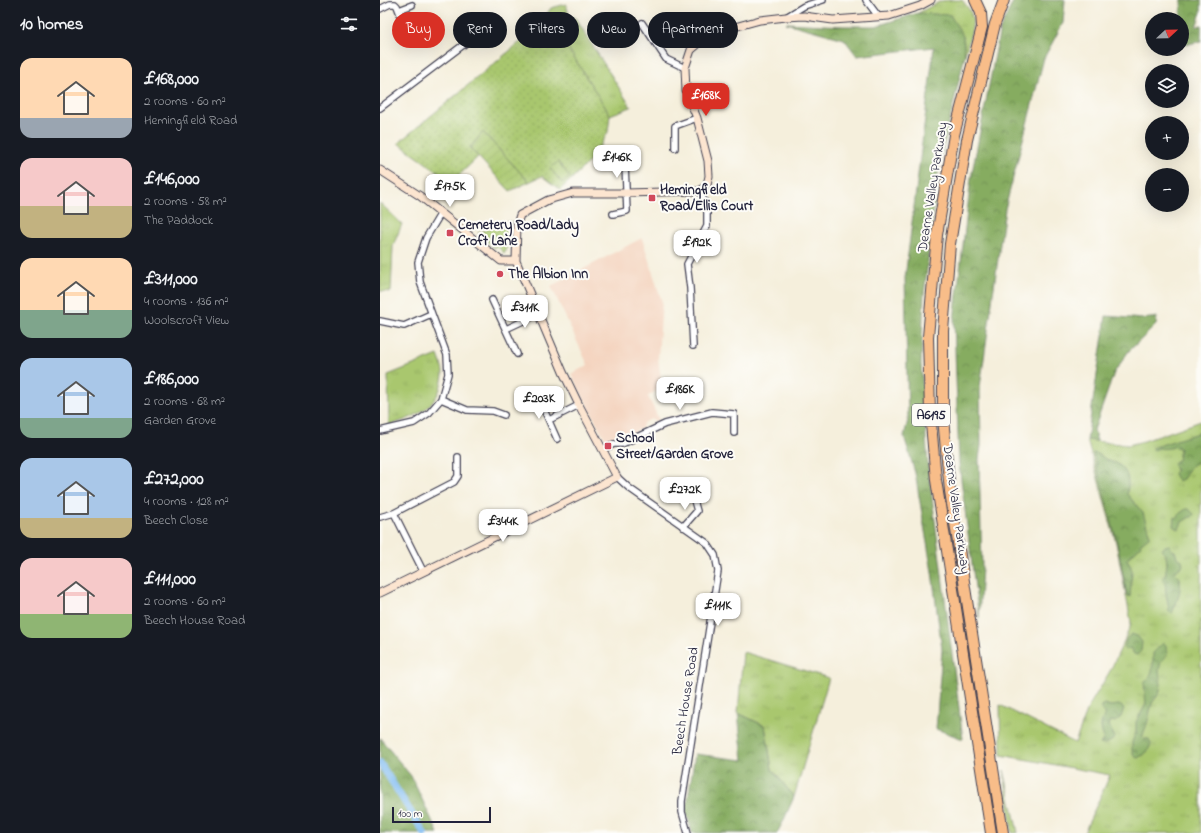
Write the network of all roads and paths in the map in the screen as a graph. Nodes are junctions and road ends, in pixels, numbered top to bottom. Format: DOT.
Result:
graph roads {
  1 [pos="823,0"];
  2 [pos="866,0"];
  3 [pos="931,0"];
  4 [pos="975,0"];
  5 [pos="1004,0"];
  6 [pos="412,5"];
  7 [pos="380,9"];
  8 [pos="399,10"];
  9 [pos="878,16"];
  10 [pos="786,17"];
  11 [pos="642,23"];
  12 [pos="458,48"];
  13 [pos="685,68"];
  14 [pos="380,108"];
  15 [pos="696,118"];
  16 [pos="675,148"];
  17 [pos="621,161"];
  18 [pos="380,170"];
  19 [pos="700,191"];
  20 [pos="626,193"];
  21 [pos="441,213"];
  22 [pos="613,214"];
  23 [pos="516,261"];
  24 [pos="492,300"];
  25 [pos="432,314"];
  26 [pos="538,314"];
  27 [pos="380,321"];
  28 [pos="506,329"];
  29 [pos="693,346"];
  30 [pos="517,354"];
  31 [pos="536,394"];
  32 [pos="441,399"];
  33 [pos="579,405"];
  34 [pos="504,415"];
  35 [pos="549,420"];
  36 [pos="380,431"];
  37 [pos="734,433"];
  38 [pos="557,439"];
  39 [pos="602,449"];
  40 [pos="458,457"];
  41 [pos="617,477"];
  42 [pos="693,497"];
  43 [pos="394,514"];
  44 [pos="380,517"];
  45 [pos="683,527"];
  46 [pos="423,571"];
  47 [pos="380,593"];
  48 [pos="688,833"];
  49 [pos="992,833"];
  50 [pos="1003,833"];
  1 -- 10 [label="street"];
  2 -- 9 [label="street"];
  3 -- 9 [label="street"];
  4 -- 49 [label="highway, Dearne Valley Parkway / A6195"];
  5 -- 50 [label="highway, Dearne Valley Parkway / A6195"];
  6 -- 8 [label="street"];
  7 -- 8 [label="street"];
  9 -- 10 [label="street"];
  10 -- 13 [label="street"];
  11 -- 13 [label="street"];
  12 -- 14 [label="street"];
  13 -- 15 [label="street"];
  15 -- 16 [label="street"];
  15 -- 19 [label="street"];
  17 -- 20 [label="street"];
  18 -- 21 [label="street"];
  19 -- 20 [label="street"];
  19 -- 29 [label="street"];
  20 -- 22 [label="street"];
  20 -- 23 [label="street"];
  21 -- 23 [label="street"];
  21 -- 25 [label="street"];
  23 -- 26 [label="street"];
  24 -- 28 [label="street"];
  25 -- 27 [label="street"];
  25 -- 32 [label="street"];
  26 -- 28 [label="street"];
  26 -- 33 [label="street"];
  28 -- 30 [label="street"];
  31 -- 35 [label="street"];
  32 -- 34 [label="street"];
  32 -- 36 [label="street"];
  33 -- 35 [label="street"];
  33 -- 39 [label="street"];
  35 -- 38 [label="street"];
  37 -- 39 [label="street"];
  39 -- 41 [label="street"];
  40 -- 43 [label="street"];
  41 -- 45 [label="street, Beech House Road"];
  41 -- 46 [label="street"];
  42 -- 45 [label="street"];
  43 -- 44 [label="street"];
  43 -- 46 [label="street"];
  45 -- 48 [label="street, Beech House Road"];
  46 -- 47 [label="street"];
}
